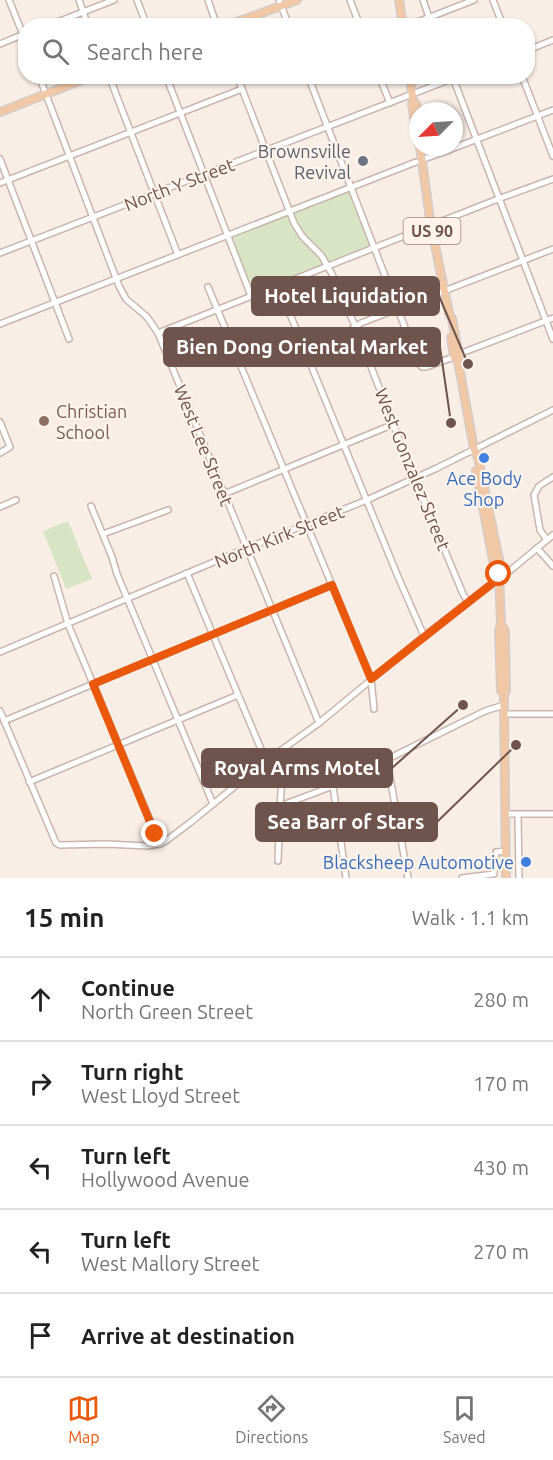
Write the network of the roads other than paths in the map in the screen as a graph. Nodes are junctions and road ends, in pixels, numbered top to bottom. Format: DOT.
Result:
graph roads {
  1 [pos="9,0"];
  2 [pos="79,0"];
  3 [pos="114,0"];
  4 [pos="137,0"];
  5 [pos="208,0"];
  6 [pos="297,0"];
  7 [pos="350,0"];
  8 [pos="399,0"];
  9 [pos="423,0"];
  10 [pos="474,0"];
  11 [pos="493,0"];
  12 [pos="280,3"];
  13 [pos="83,12"];
  14 [pos="429,17"];
  15 [pos="68,18"];
  16 [pos="85,18"];
  17 [pos="144,18"];
  18 [pos="214,18"];
  19 [pos="245,18"];
  20 [pos="286,18"];
  21 [pos="357,18"];
  22 [pos="403,18"];
  23 [pos="500,18"];
  24 [pos="18,20"];
  25 [pos="18,36"];
  26 [pos="553,40"];
  27 [pos="0,44"];
  28 [pos="535,47"];
  29 [pos="42,84"];
  30 [pos="73,84"];
  31 [pos="111,84"];
  32 [pos="169,84"];
  33 [pos="240,84"];
  34 [pos="311,84"];
  35 [pos="383,84"];
  36 [pos="411,84"];
  37 [pos="440,84"];
  38 [pos="456,84"];
  39 [pos="525,84"];
  40 [pos="242,89"];
  41 [pos="46,95"];
  42 [pos="413,97"];
  43 [pos="412,102"];
  44 [pos="415,102"];
  45 [pos="390,103"];
  46 [pos="553,110"];
  47 [pos="0,112"];
  48 [pos="180,113"];
  49 [pos="538,116"];
  50 [pos="328,127"];
  51 [pos="130,133"];
  52 [pos="476,140"];
  53 [pos="266,151"];
  54 [pos="69,156"];
  55 [pos="419,156"];
  56 [pos="553,156"];
  57 [pos="0,159"];
  58 [pos="418,161"];
  59 [pos="204,175"];
  60 [pos="553,179"];
  61 [pos="8,180"];
  62 [pos="0,183"];
  63 [pos="351,188"];
  64 [pos="154,194"];
  65 [pos="498,199"];
  66 [pos="290,212"];
  67 [pos="93,218"];
  68 [pos="431,226"];
  69 [pos="228,236"];
  70 [pos="32,241"];
  71 [pos="375,248"];
  72 [pos="553,249"];
  73 [pos="0,254"];
  74 [pos="178,255"];
  75 [pos="522,261"];
  76 [pos="328,266"];
  77 [pos="116,279"];
  78 [pos="278,285"];
  79 [pos="208,286"];
  80 [pos="444,290"];
  81 [pos="251,296"];
  82 [pos="56,302"];
  83 [pos="398,308"];
  84 [pos="218,309"];
  85 [pos="553,318"];
  86 [pos="546,321"];
  87 [pos="0,324"];
  88 [pos="356,328"];
  89 [pos="158,333"];
  90 [pos="69,339"];
  91 [pos="553,339"];
  92 [pos="304,351"];
  93 [pos="457,357"];
  94 [pos="553,410"];
  95 [pos="0,422"];
  96 [pos="394,424"];
  97 [pos="343,445"];
  98 [pos="475,452"];
  99 [pos="0,453"];
  100 [pos="284,470"];
  101 [pos="553,477"];
  102 [pos="415,478"];
  103 [pos="224,494"];
  104 [pos="16,500"];
  105 [pos="367,500"];
  106 [pos="91,506"];
  107 [pos="0,507"];
  108 [pos="168,510"];
  109 [pos="306,525"];
  110 [pos="103,534"];
  111 [pos="553,535"];
  112 [pos="547,540"];
  113 [pos="247,548"];
  114 [pos="537,548"];
  115 [pos="553,566"];
  116 [pos="187,573"];
  117 [pos="499,574"];
  118 [pos="54,576"];
  119 [pos="332,585"];
  120 [pos="128,599"];
  121 [pos="468,602"];
  122 [pos="272,610"];
  123 [pos="68,624"];
  124 [pos="212,634"];
  125 [pos="424,636"];
  126 [pos="0,652"];
  127 [pos="153,659"];
  128 [pos="371,679"];
  129 [pos="93,684"];
  130 [pos="238,695"];
  131 [pos="504,705"];
  132 [pos="374,709"];
  133 [pos="504,714"];
  134 [pos="553,714"];
  135 [pos="2,716"];
  136 [pos="178,720"];
  137 [pos="319,723"];
  138 [pos="118,744"];
  139 [pos="279,752"];
  140 [pos="386,760"];
  141 [pos="266,761"];
  142 [pos="29,782"];
  143 [pos="333,786"];
  144 [pos="213,804"];
  145 [pos="280,806"];
  146 [pos="506,814"];
  147 [pos="553,814"];
  148 [pos="519,815"];
  149 [pos="160,844"];
  150 [pos="506,851"];
  151 [pos="278,861"];
  152 [pos="346,878"];
  153 [pos="408,878"];
  154 [pos="462,878"];
  155 [pos="506,878"];
  156 [pos="519,878"];
  1 -- 24 [label="street"];
  2 -- 13 [label="street"];
  3 -- 13 [label="street"];
  4 -- 17 [label="street"];
  5 -- 18 [label="street"];
  6 -- 12 [label="main road"];
  7 -- 21 [label="street"];
  8 -- 22 [label="main road"];
  9 -- 14 [label="street"];
  10 -- 14 [label="street"];
  11 -- 23 [label="street"];
  12 -- 19 [label="main road"];
  12 -- 20 [label="street"];
  13 -- 15 [label="street"];
  13 -- 16 [label="street"];
  25 -- 27 [label="street"];
  26 -- 28 [label="street"];
  29 -- 41 [label="street, West Lee Street"];
  30 -- 41 [label="main road"];
  31 -- 51 [label="street"];
  32 -- 48 [label="street"];
  33 -- 40 [label="street, West Gonzalez Street"];
  34 -- 50 [label="street"];
  35 -- 45 [label="street"];
  36 -- 42 [label="main road"];
  37 -- 42 [label="street, North Y Street"];
  38 -- 52 [label="street"];
  39 -- 49 [label="street"];
  40 -- 48 [label="street"];
  40 -- 53 [label="street, West Gonzalez Street"];
  41 -- 47 [label="main road"];
  41 -- 54 [label="street, West Lee Street"];
  42 -- 43 [label="main road"];
  42 -- 44 [label="main road"];
  42 -- 45 [label="street, North Y Street"];
  45 -- 50 [label="street, North Y Street"];
  46 -- 49 [label="street"];
  48 -- 51 [label="street"];
  48 -- 59 [label="street"];
  49 -- 52 [label="street"];
  49 -- 56 [label="street"];
  50 -- 53 [label="street, North Y Street"];
  50 -- 63 [label="street"];
  51 -- 54 [label="street"];
  51 -- 64 [label="street"];
  52 -- 58 [label="street"];
  52 -- 65 [label="street"];
  53 -- 59 [label="street, North Y Street"];
  53 -- 66 [label="street, West Gonzalez Street"];
  54 -- 61 [label="street"];
  54 -- 67 [label="street, West Lee Street"];
  55 -- 58 [label="main road, US 90"];
  57 -- 61 [label="street"];
  58 -- 63 [label="street"];
  58 -- 68 [label="main road, US 90"];
  59 -- 64 [label="street, North Y Street"];
  59 -- 69 [label="street"];
  60 -- 65 [label="street"];
  61 -- 62 [label="street"];
  61 -- 70 [label="street"];
  63 -- 66 [label="street"];
  63 -- 71 [label="street"];
  64 -- 67 [label="street, North Y Street"];
  64 -- 74 [label="street"];
  65 -- 68 [label="street"];
  65 -- 75 [label="street"];
  66 -- 69 [label="street"];
  66 -- 76 [label="street, West Gonzalez Street"];
  67 -- 70 [label="street, North Y Street"];
  67 -- 77 [label="street, West Lee Street"];
  68 -- 71 [label="street"];
  68 -- 80 [label="main road, US 90"];
  69 -- 74 [label="street"];
  69 -- 81 [label="street"];
  70 -- 73 [label="street, North Y Street"];
  70 -- 82 [label="street"];
  71 -- 76 [label="street"];
  71 -- 83 [label="street"];
  72 -- 75 [label="street"];
  74 -- 77 [label="street"];
  75 -- 80 [label="street"];
  75 -- 86 [label="street"];
  76 -- 78 [label="street"];
  76 -- 88 [label="street, West Gonzalez Street"];
  77 -- 82 [label="street"];
  77 -- 89 [label="street, West Lee Street"];
  78 -- 81 [label="street"];
  78 -- 92 [label="street"];
  79 -- 84 [label="street"];
  80 -- 83 [label="street"];
  80 -- 93 [label="main road, US 90"];
  81 -- 84 [label="street"];
  82 -- 87 [label="street"];
  82 -- 90 [label="street"];
  83 -- 88 [label="street"];
  83 -- 93 [label="street"];
  84 -- 89 [label="street"];
  84 -- 100 [label="street"];
  85 -- 86 [label="street"];
  86 -- 91 [label="street"];
  86 -- 93 [label="street"];
  88 -- 92 [label="street"];
  88 -- 96 [label="street, West Gonzalez Street"];
  89 -- 103 [label="street, West Lee Street"];
  92 -- 97 [label="street"];
  93 -- 98 [label="main road, US 90"];
  94 -- 98 [label="street, North Kirk Street"];
  95 -- 99 [label="street"];
  96 -- 97 [label="street"];
  96 -- 102 [label="street, West Gonzalez Street"];
  97 -- 100 [label="street"];
  97 -- 105 [label="street"];
  98 -- 102 [label="street, North Kirk Street"];
  98 -- 117 [label="main road, US 90"];
  100 -- 103 [label="street"];
  100 -- 109 [label="street"];
  101 -- 112 [label="street"];
  102 -- 105 [label="street, North Kirk Street"];
  102 -- 121 [label="street, West Gonzalez Street"];
  103 -- 113 [label="street, West Lee Street"];
  104 -- 107 [label="street"];
  105 -- 109 [label="street, North Kirk Street"];
  105 -- 125 [label="street"];
  106 -- 110 [label="street"];
  108 -- 110 [label="street"];
  109 -- 113 [label="street, North Kirk Street"];
  109 -- 119 [label="street"];
  110 -- 120 [label="street"];
  111 -- 112 [label="street"];
  112 -- 114 [label="street"];
  113 -- 116 [label="street, North Kirk Street"];
  113 -- 122 [label="street, West Lee Street"];
  114 -- 115 [label="street"];
  114 -- 117 [label="street"];
  116 -- 120 [label="street, North Kirk Street"];
  116 -- 124 [label="street"];
  117 -- 121 [label="street"];
  117 -- 131 [label="main road, US 90"];
  118 -- 123 [label="street"];
  119 -- 122 [label="street"];
  119 -- 128 [label="street"];
  120 -- 123 [label="street, North Kirk Street"];
  120 -- 127 [label="street"];
  121 -- 125 [label="street"];
  122 -- 124 [label="street"];
  122 -- 137 [label="street, West Lee Street"];
  123 -- 126 [label="street, North Kirk Street"];
  123 -- 129 [label="street"];
  124 -- 127 [label="street"];
  124 -- 130 [label="street"];
  125 -- 128 [label="street"];
  127 -- 129 [label="street"];
  127 -- 136 [label="street"];
  128 -- 132 [label="street"];
  128 -- 137 [label="street"];
  129 -- 135 [label="street"];
  129 -- 138 [label="street"];
  130 -- 136 [label="street"];
  130 -- 141 [label="street"];
  131 -- 133 [label="main road, US 90"];
  131 -- 140 [label="street"];
  133 -- 134 [label="street"];
  133 -- 146 [label="main road, US 90"];
  135 -- 142 [label="street"];
  136 -- 138 [label="street"];
  136 -- 144 [label="street"];
  137 -- 139 [label="street"];
  138 -- 142 [label="street"];
  138 -- 149 [label="street"];
  139 -- 141 [label="street"];
  139 -- 145 [label="street"];
  140 -- 143 [label="street"];
  140 -- 153 [label="street"];
  141 -- 144 [label="street"];
  142 -- 149 [label="street"];
  143 -- 145 [label="street"];
  143 -- 152 [label="street"];
  144 -- 149 [label="street"];
  145 -- 151 [label="street"];
  146 -- 148 [label="street"];
  146 -- 150 [label="main road, US 90"];
  147 -- 148 [label="street"];
  148 -- 156 [label="street"];
  150 -- 154 [label="street"];
  150 -- 155 [label="main road, US 90"];
}
